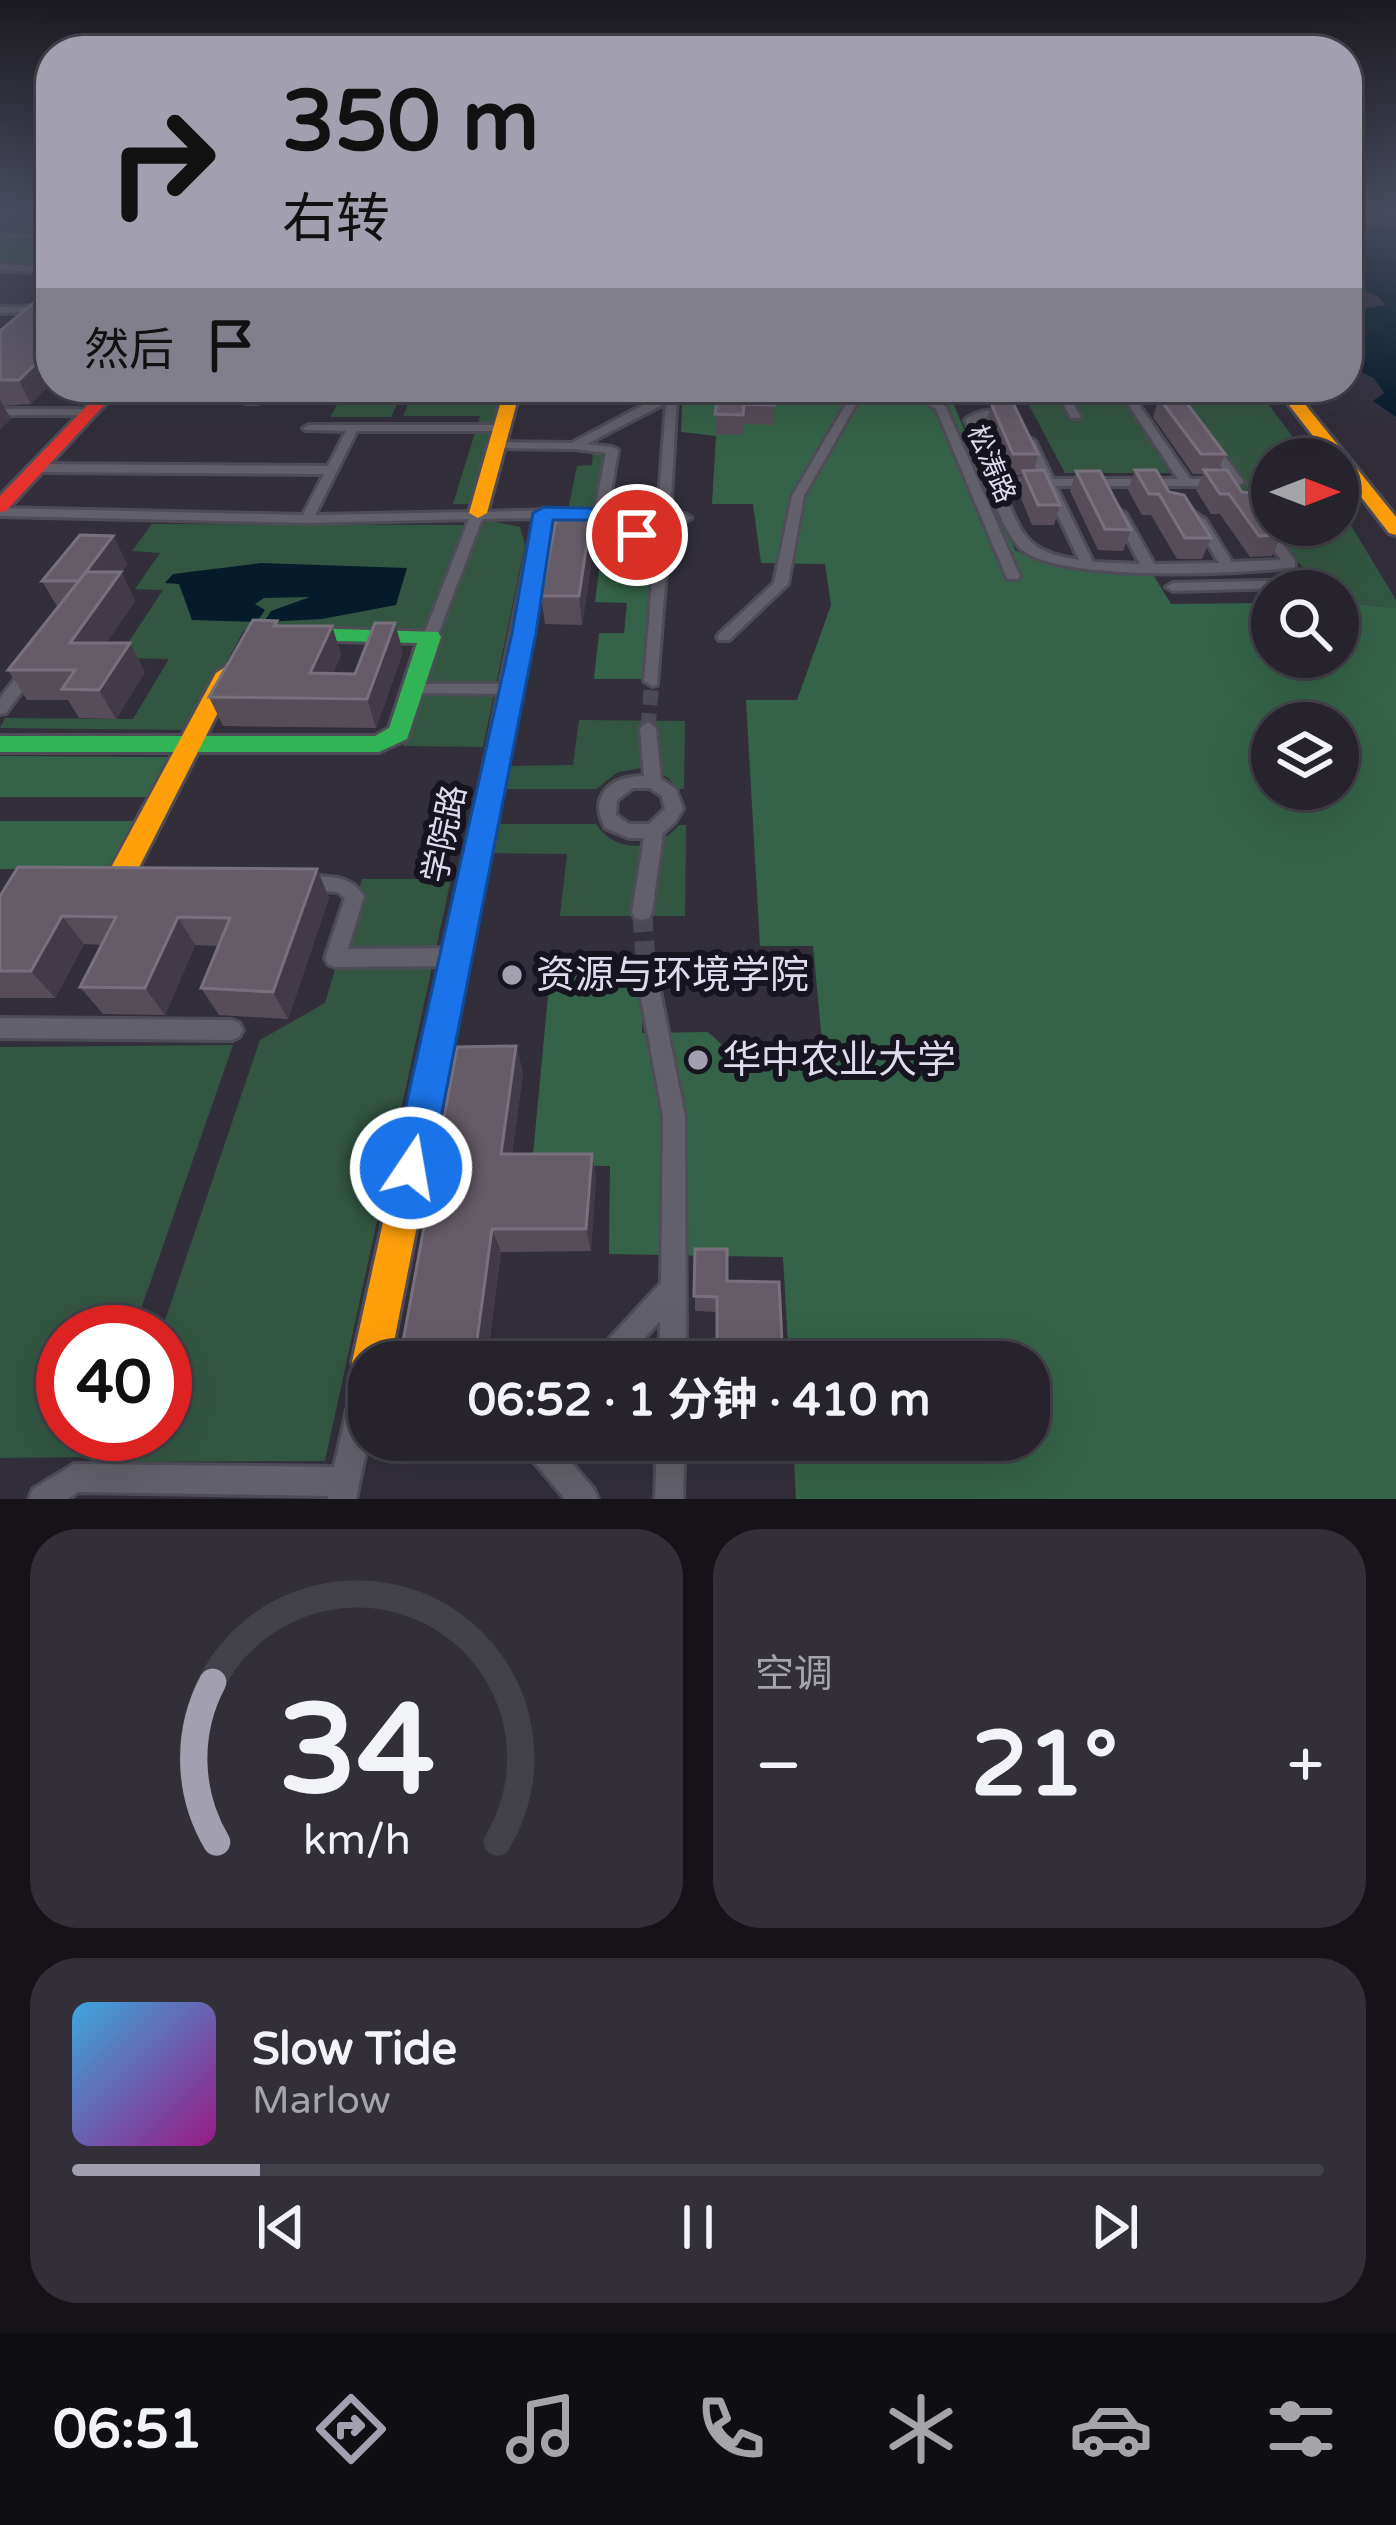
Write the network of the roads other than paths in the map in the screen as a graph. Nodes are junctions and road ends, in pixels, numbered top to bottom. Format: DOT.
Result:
graph roads {
  1 [pos="36,309"];
  2 [pos="0,310"];
  3 [pos="36,313"];
  4 [pos="15,326"];
  5 [pos="98,402"];
  6 [pos="509,402"];
  7 [pos="653,402"];
  8 [pos="674,402"];
  9 [pos="852,402"];
  10 [pos="932,402"];
  11 [pos="1067,402"];
  12 [pos="1132,402"];
  13 [pos="1284,402"];
  14 [pos="1295,402"];
  15 [pos="1137,410"];
  16 [pos="1160,410"];
  17 [pos="0,412"];
  18 [pos="88,412"];
  19 [pos="1075,416"];
  20 [pos="308,428"];
  21 [pos="353,428"];
  22 [pos="1197,428"];
  23 [pos="500,436"];
  24 [pos="1314,438"];
  25 [pos="574,446"];
  26 [pos="36,468"];
  27 [pos="332,470"];
  28 [pos="1163,482"];
  29 [pos="1186,482"];
  30 [pos="1226,482"];
  31 [pos="1048,483"];
  32 [pos="1102,483"];
  33 [pos="998,484"];
  34 [pos="1359,498"];
  35 [pos="0,509"];
  36 [pos="478,513"];
  37 [pos="544,513"];
  38 [pos="606,513"];
  39 [pos="664,513"];
  40 [pos="685,518"];
  41 [pos="307,519"];
  42 [pos="1396,529"];
  43 [pos="1396,551"];
  44 [pos="662,556"];
  45 [pos="1201,565"];
  46 [pos="1227,565"];
  47 [pos="1252,565"];
  48 [pos="1088,566"];
  49 [pos="1148,566"];
  50 [pos="1256,570"];
  51 [pos="1012,576"];
  52 [pos="1251,585"];
  53 [pos="1214,586"];
  54 [pos="1173,587"];
  55 [pos="270,634"];
  56 [pos="430,637"];
  57 [pos="724,637"];
  58 [pos="238,652"];
  59 [pos="41,655"];
  60 [pos="652,681"];
  61 [pos="413,689"];
  62 [pos="512,689"];
  63 [pos="0,710"];
  64 [pos="648,728"];
  65 [pos="190,743"];
  66 [pos="0,744"];
  67 [pos="653,782"];
  68 [pos="654,830"];
  69 [pos="116,883"];
  70 [pos="274,884"];
  71 [pos="642,912"];
  72 [pos="455,957"];
  73 [pos="647,976"];
  74 [pos="0,1028"];
  75 [pos="232,1030"];
  76 [pos="674,1287"];
  77 [pos="375,1341"];
  78 [pos="624,1341"];
  79 [pos="673,1341"];
  80 [pos="353,1461"];
  81 [pos="552,1461"];
  82 [pos="670,1461"];
  83 [pos="344,1490"];
  84 [pos="43,1499"];
  85 [pos="584,1499"];
  86 [pos="669,1499"];
  1 -- 2 [label="street"];
  3 -- 4 [label="street"];
  5 -- 18 [label="street"];
  6 -- 23 [label="street"];
  7 -- 25 [label="street"];
  8 -- 39 [label="street"];
  9 -- 57 [label="street"];
  10 -- 51 [label="street, 松涛路"];
  11 -- 19 [label="street"];
  12 -- 15 [label="street"];
  13 -- 24 [label="street"];
  14 -- 42 [label="street"];
  15 -- 16 [label="street"];
  15 -- 29 [label="street"];
  17 -- 18 [label="street"];
  18 -- 26 [label="street"];
  20 -- 21 [label="street"];
  21 -- 23 [label="street"];
  21 -- 27 [label="street"];
  22 -- 30 [label="street"];
  23 -- 25 [label="street"];
  23 -- 36 [label="street"];
  25 -- 38 [label="street"];
  26 -- 27 [label="street"];
  26 -- 35 [label="street"];
  27 -- 41 [label="street"];
  28 -- 29 [label="street"];
  28 -- 32 [label="street"];
  28 -- 46 [label="street"];
  29 -- 30 [label="street"];
  30 -- 47 [label="street"];
  31 -- 32 [label="street"];
  31 -- 33 [label="street"];
  31 -- 33 [label="street"];
  31 -- 48 [label="street"];
  32 -- 49 [label="street"];
  33 -- 48 [label="street"];
  34 -- 43 [label="street"];
  35 -- 41 [label="street"];
  36 -- 37 [label="street"];
  36 -- 41 [label="street"];
  36 -- 56 [label="street"];
  37 -- 38 [label="street"];
  37 -- 62 [label="street, 学院路"];
  38 -- 39 [label="street"];
  38 -- 44 [label="street"];
  39 -- 40 [label="street"];
  39 -- 44 [label="street"];
  44 -- 60 [label="street"];
  45 -- 46 [label="street"];
  45 -- 49 [label="street"];
  45 -- 53 [label="street"];
  46 -- 47 [label="street"];
  47 -- 50 [label="street"];
  48 -- 49 [label="street"];
  52 -- 53 [label="street"];
  53 -- 54 [label="street"];
  55 -- 56 [label="street"];
  56 -- 61 [label="street"];
  58 -- 65 [label="street"];
  59 -- 63 [label="street"];
  61 -- 62 [label="street"];
  61 -- 65 [label="street"];
  62 -- 72 [label="street, 学院路"];
  64 -- 67 [label="street"];
  65 -- 66 [label="street"];
  65 -- 69 [label="street"];
  67 -- 68 [label="street"];
  67 -- 68 [label="street"];
  68 -- 71 [label="street"];
  70 -- 72 [label="street"];
  72 -- 77 [label="street, 学院路"];
  73 -- 76 [label="street"];
  74 -- 75 [label="street"];
  76 -- 78 [label="street"];
  76 -- 79 [label="street"];
  80 -- 83 [label="street"];
  81 -- 85 [label="street"];
  82 -- 86 [label="street"];
  83 -- 84 [label="street"];
}
